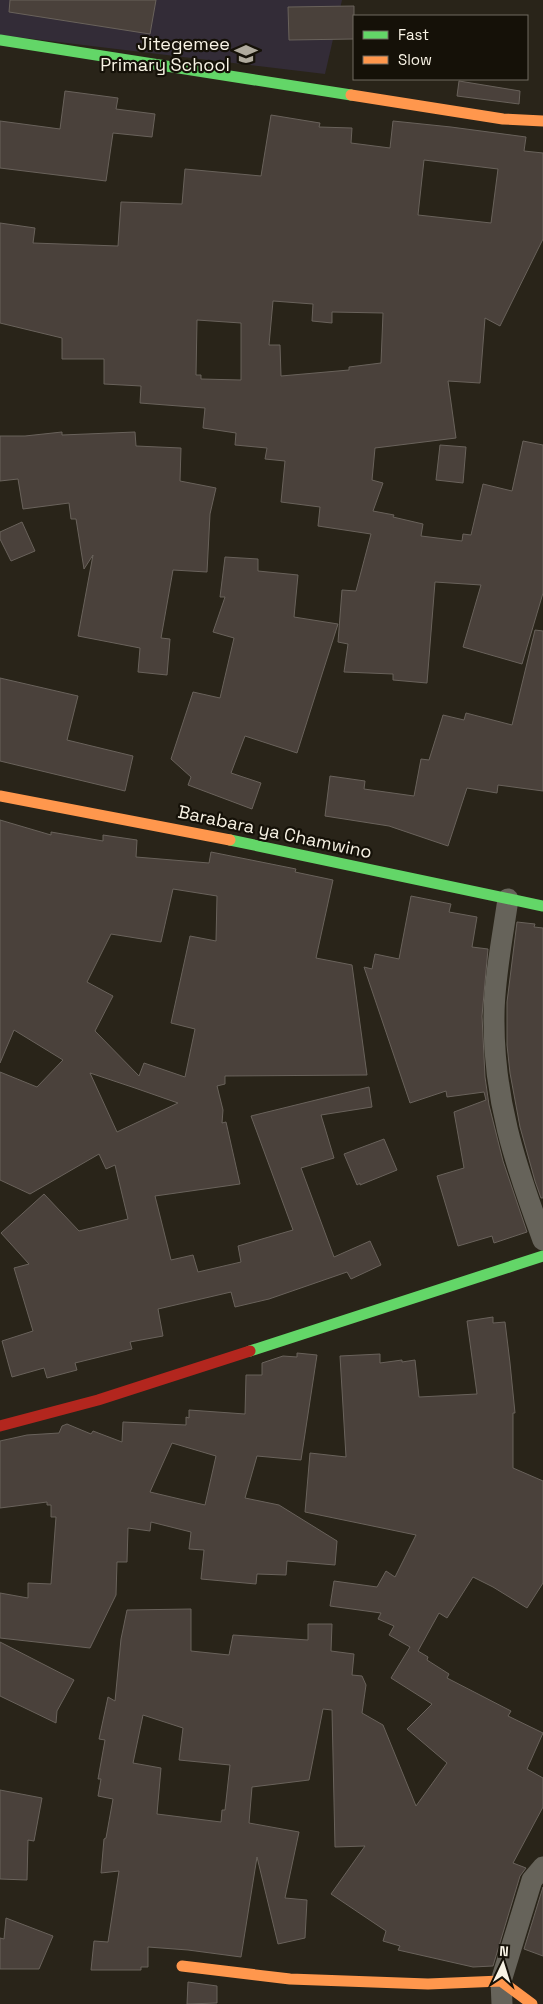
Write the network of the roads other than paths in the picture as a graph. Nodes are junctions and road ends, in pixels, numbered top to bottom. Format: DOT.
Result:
graph roads {
  1 [pos="0,40"];
  2 [pos="543,121"];
  3 [pos="0,796"];
  4 [pos="508,899"];
  5 [pos="543,906"];
  6 [pos="543,1240"];
  7 [pos="543,1256"];
  8 [pos="0,1426"];
  9 [pos="543,1867"];
  10 [pos="182,1966"];
  11 [pos="501,1981"];
  12 [pos="502,2004"];
  13 [pos="532,2004"];
  1 -- 2 [label="street"];
  3 -- 4 [label="street, Barabara ya Chamwino"];
  4 -- 5 [label="street, Barabara ya Chamwino"];
  4 -- 6 [label="street"];
  7 -- 8 [label="street"];
  9 -- 11 [label="street"];
  10 -- 11 [label="street"];
  11 -- 12 [label="street"];
  11 -- 13 [label="street"];
}
